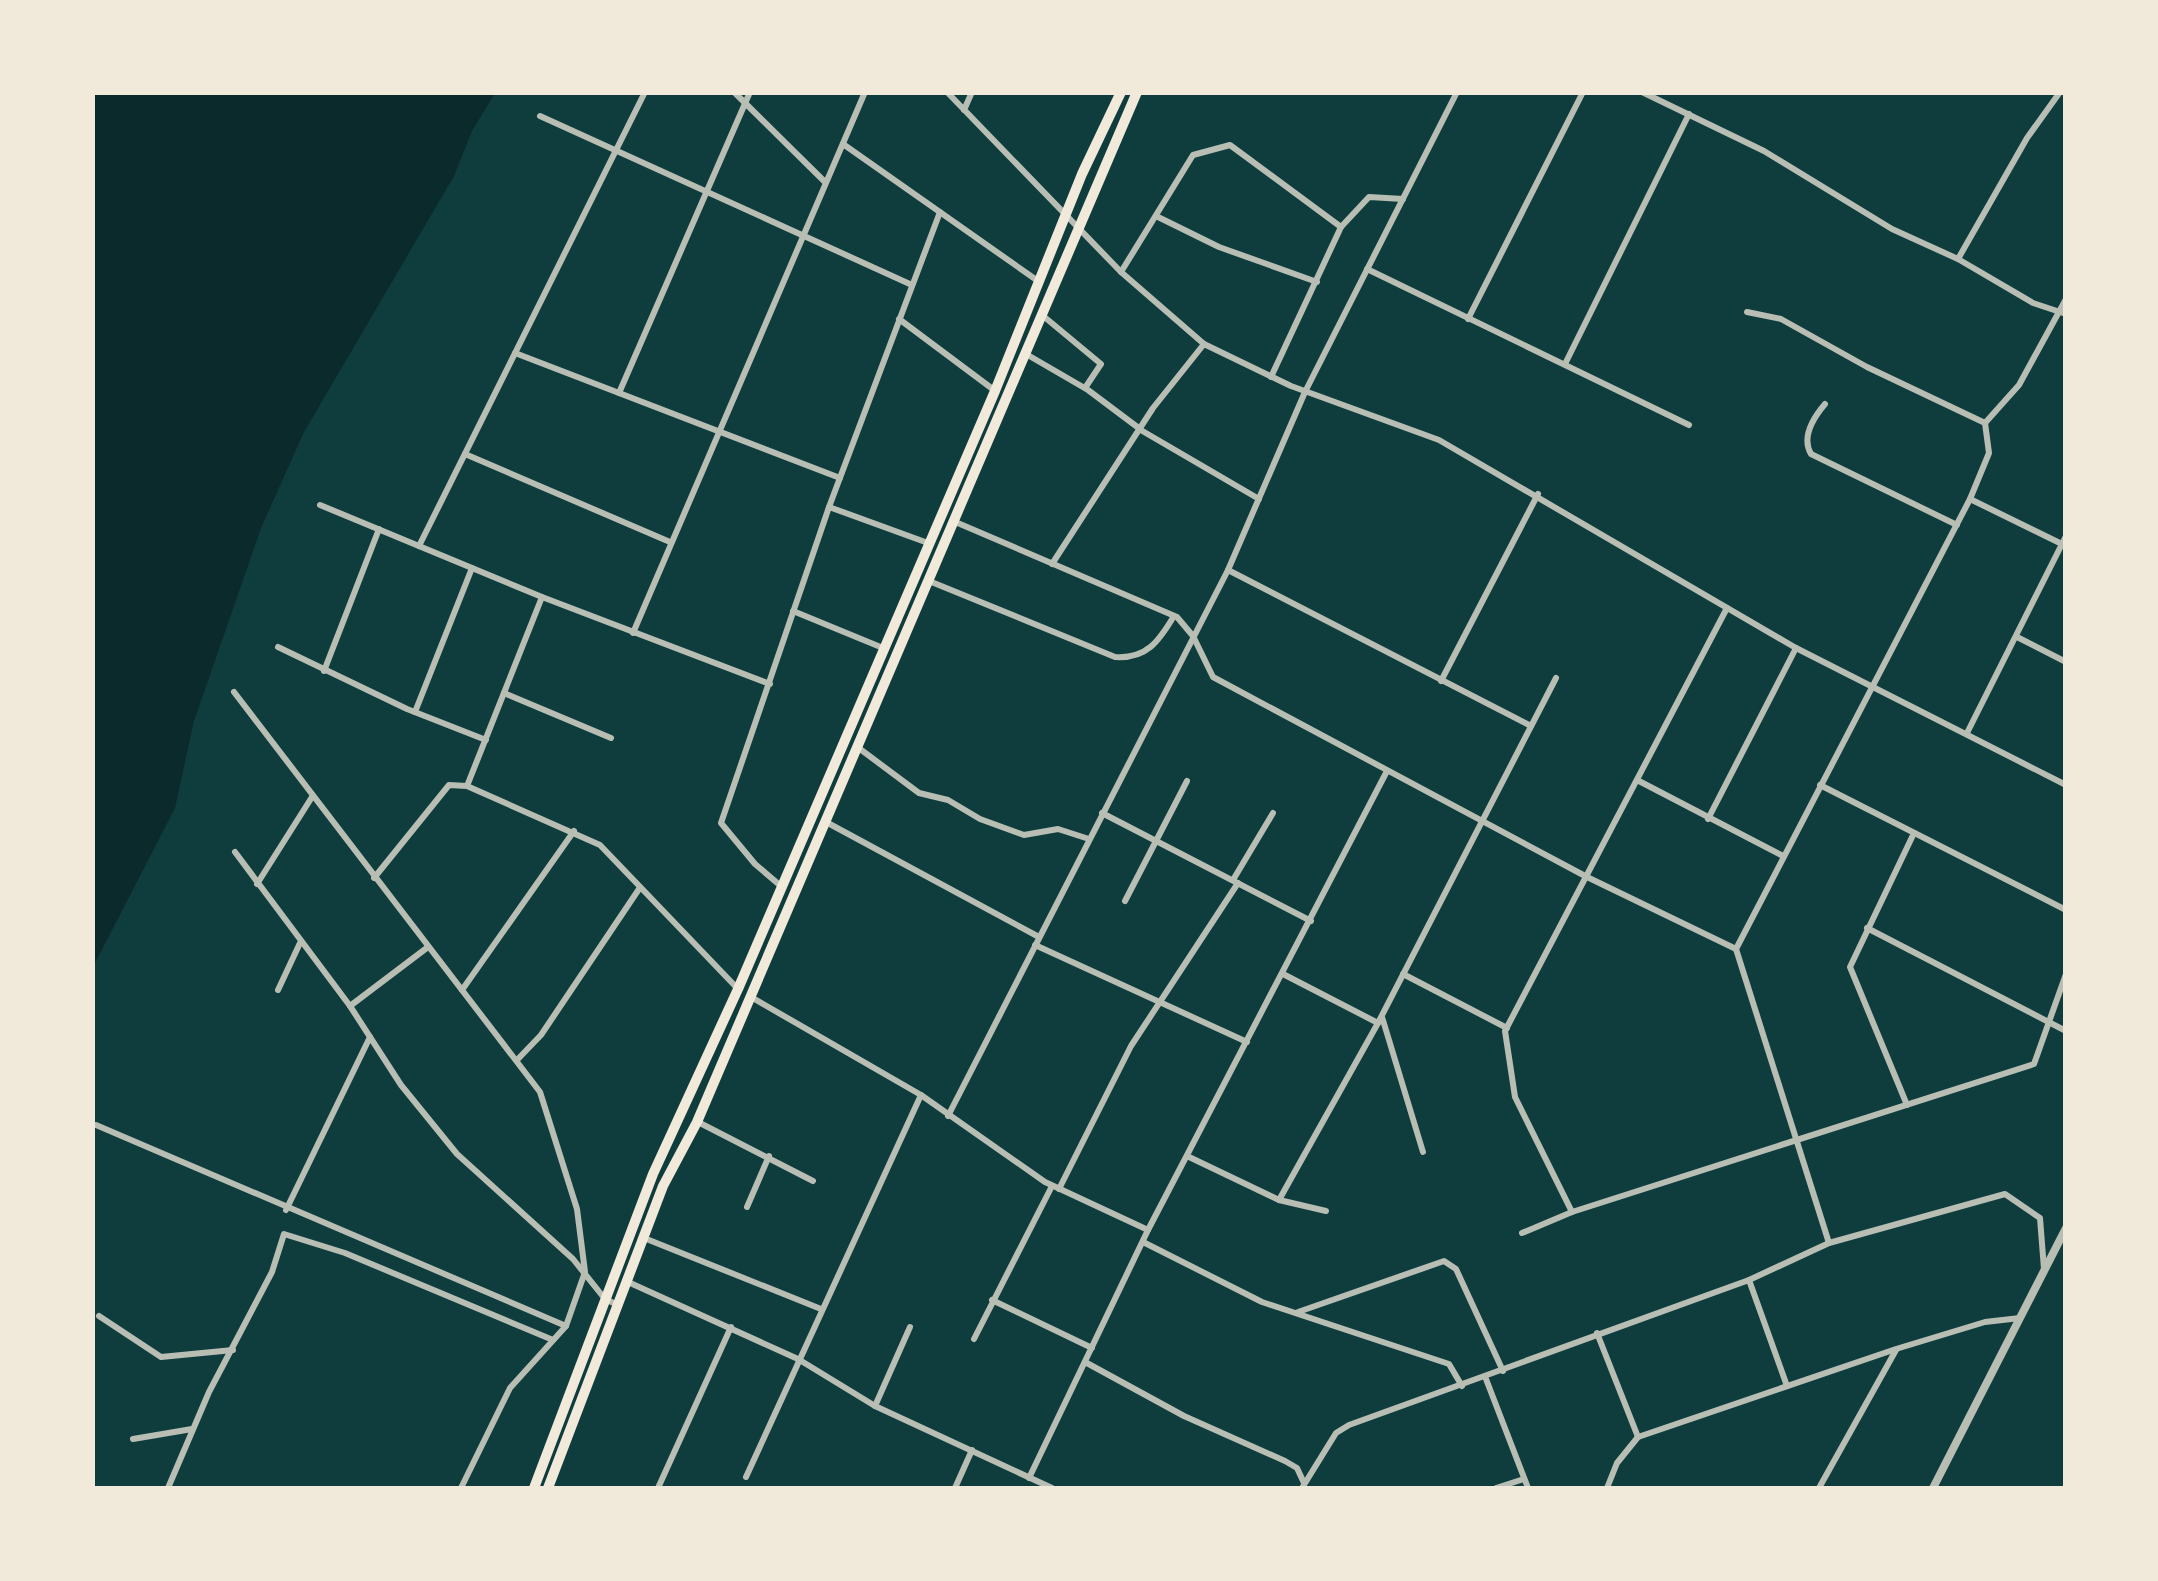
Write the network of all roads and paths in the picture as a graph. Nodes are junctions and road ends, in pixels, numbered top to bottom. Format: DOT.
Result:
graph roads {
  1 [pos="645,92"];
  2 [pos="734,92"];
  3 [pos="750,92"];
  4 [pos="866,92"];
  5 [pos="947,92"];
  6 [pos="972,92"];
  7 [pos="1122,92"];
  8 [pos="1137,92"];
  9 [pos="1457,92"];
  10 [pos="1583,92"];
  11 [pos="1642,92"];
  12 [pos="2060,92"];
  13 [pos="745,104"];
  14 [pos="964,110"];
  15 [pos="1689,114"];
  16 [pos="540,116"];
  17 [pos="842,144"];
  18 [pos="616,151"];
  19 [pos="825,182"];
  20 [pos="708,194"];
  21 [pos="1403,199"];
  22 [pos="940,212"];
  23 [pos="1067,212"];
  24 [pos="1156,216"];
  25 [pos="1341,227"];
  26 [pos="1079,228"];
  27 [pos="801,236"];
  28 [pos="1958,260"];
  29 [pos="1367,269"];
  30 [pos="1121,272"];
  31 [pos="1038,281"];
  32 [pos="1318,282"];
  33 [pos="912,284"];
  34 [pos="2066,299"];
  35 [pos="1746,312"];
  36 [pos="2062,313"];
  37 [pos="1041,314"];
  38 [pos="899,319"];
  39 [pos="1468,320"];
  40 [pos="1204,344"];
  41 [pos="515,353"];
  42 [pos="1026,354"];
  43 [pos="1565,364"];
  44 [pos="1271,376"];
  45 [pos="1085,388"];
  46 [pos="996,391"];
  47 [pos="1305,392"];
  48 [pos="619,393"];
  49 [pos="1825,404"];
  50 [pos="1985,423"];
  51 [pos="1689,425"];
  52 [pos="1140,429"];
  53 [pos="718,432"];
  54 [pos="465,454"];
  55 [pos="840,478"];
  56 [pos="1538,494"];
  57 [pos="1970,499"];
  58 [pos="1259,500"];
  59 [pos="320,504"];
  60 [pos="829,507"];
  61 [pos="952,521"];
  62 [pos="1957,525"];
  63 [pos="378,529"];
  64 [pos="671,542"];
  65 [pos="2064,542"];
  66 [pos="928,543"];
  67 [pos="420,546"];
  68 [pos="1052,564"];
  69 [pos="472,568"];
  70 [pos="1228,570"];
  71 [pos="927,580"];
  72 [pos="542,598"];
  73 [pos="1727,608"];
  74 [pos="793,612"];
  75 [pos="1174,616"];
  76 [pos="633,633"];
  77 [pos="1193,636"];
  78 [pos="2016,637"];
  79 [pos="278,647"];
  80 [pos="883,648"];
  81 [pos="1796,648"];
  82 [pos="2066,662"];
  83 [pos="324,671"];
  84 [pos="1556,678"];
  85 [pos="1441,681"];
  86 [pos="770,684"];
  87 [pos="1874,685"];
  88 [pos="234,692"];
  89 [pos="504,693"];
  90 [pos="415,712"];
  91 [pos="1531,726"];
  92 [pos="1966,733"];
  93 [pos="611,738"];
  94 [pos="486,740"];
  95 [pos="855,746"];
  96 [pos="1387,771"];
  97 [pos="1637,780"];
  98 [pos="1187,781"];
  99 [pos="2066,784"];
  100 [pos="1820,785"];
  101 [pos="466,786"];
  102 [pos="312,797"];
  103 [pos="1102,813"];
  104 [pos="1273,814"];
  105 [pos="1708,819"];
  106 [pos="825,821"];
  107 [pos="1481,822"];
  108 [pos="574,831"];
  109 [pos="1914,833"];
  110 [pos="1089,838"];
  111 [pos="1154,840"];
  112 [pos="234,852"];
  113 [pos="1784,856"];
  114 [pos="1586,876"];
  115 [pos="374,878"];
  116 [pos="1236,882"];
  117 [pos="257,884"];
  118 [pos="782,887"];
  119 [pos="639,889"];
  120 [pos="1124,901"];
  121 [pos="2066,910"];
  122 [pos="1311,921"];
  123 [pos="1867,928"];
  124 [pos="1037,942"];
  125 [pos="300,943"];
  126 [pos="428,947"];
  127 [pos="1736,949"];
  128 [pos="1283,974"];
  129 [pos="1404,974"];
  130 [pos="2066,974"];
  131 [pos="738,989"];
  132 [pos="278,990"];
  133 [pos="462,990"];
  134 [pos="751,997"];
  135 [pos="1160,1002"];
  136 [pos="350,1006"];
  137 [pos="1380,1019"];
  138 [pos="2049,1022"];
  139 [pos="1507,1028"];
  140 [pos="2066,1031"];
  141 [pos="370,1037"];
  142 [pos="1248,1042"];
  143 [pos="517,1060"];
  144 [pos="920,1095"];
  145 [pos="1907,1104"];
  146 [pos="948,1116"];
  147 [pos="697,1122"];
  148 [pos="96,1125"];
  149 [pos="1797,1140"];
  150 [pos="1423,1152"];
  151 [pos="769,1156"];
  152 [pos="1187,1156"];
  153 [pos="813,1181"];
  154 [pos="1055,1188"];
  155 [pos="1279,1200"];
  156 [pos="747,1207"];
  157 [pos="286,1210"];
  158 [pos="1326,1211"];
  159 [pos="1572,1212"];
  160 [pos="2066,1228"];
  161 [pos="1148,1230"];
  162 [pos="1522,1233"];
  163 [pos="644,1238"];
  164 [pos="1143,1242"];
  165 [pos="1828,1242"];
  166 [pos="2044,1269"];
  167 [pos="585,1272"];
  168 [pos="1749,1280"];
  169 [pos="628,1282"];
  170 [pos="605,1299"];
  171 [pos="992,1300"];
  172 [pos="619,1305"];
  173 [pos="821,1309"];
  174 [pos="1298,1312"];
  175 [pos="98,1316"];
  176 [pos="2020,1318"];
  177 [pos="566,1326"];
  178 [pos="910,1327"];
  179 [pos="732,1328"];
  180 [pos="1596,1333"];
  181 [pos="974,1339"];
  182 [pos="554,1340"];
  183 [pos="1092,1348"];
  184 [pos="1896,1349"];
  185 [pos="233,1350"];
  186 [pos="798,1359"];
  187 [pos="1085,1362"];
  188 [pos="1503,1372"];
  189 [pos="1486,1379"];
  190 [pos="1462,1386"];
  191 [pos="1787,1386"];
  192 [pos="875,1406"];
  193 [pos="194,1429"];
  194 [pos="1638,1437"];
  195 [pos="133,1440"];
  196 [pos="972,1450"];
  197 [pos="746,1477"];
  198 [pos="1030,1478"];
  199 [pos="1524,1478"];
  200 [pos="1303,1486"];
  201 [pos="168,1488"];
  202 [pos="461,1488"];
  203 [pos="534,1488"];
  204 [pos="548,1488"];
  205 [pos="658,1488"];
  206 [pos="955,1488"];
  207 [pos="1052,1488"];
  208 [pos="1496,1488"];
  209 [pos="1528,1488"];
  210 [pos="1607,1488"];
  211 [pos="1819,1488"];
  212 [pos="1933,1488"];
  1 -- 18 [label="street"];
  2 -- 13 [label="street"];
  3 -- 13 [label="street"];
  4 -- 17 [label="street"];
  5 -- 14 [label="street"];
  6 -- 14 [label="street"];
  7 -- 23 [label="highway"];
  8 -- 26 [label="highway"];
  9 -- 21 [label="street"];
  10 -- 39 [label="street"];
  11 -- 15 [label="street"];
  12 -- 28 [label="street"];
  13 -- 19 [label="street"];
  13 -- 20 [label="street"];
  14 -- 23 [label="street"];
  15 -- 28 [label="street"];
  15 -- 43 [label="street"];
  16 -- 18 [label="street"];
  17 -- 19 [label="street"];
  17 -- 22 [label="street"];
  18 -- 20 [label="street"];
  18 -- 41 [label="street"];
  19 -- 27 [label="street"];
  20 -- 27 [label="street"];
  20 -- 48 [label="street"];
  21 -- 25 [label="street"];
  21 -- 29 [label="street"];
  22 -- 31 [label="street"];
  22 -- 33 [label="street"];
  23 -- 26 [label="street"];
  23 -- 31 [label="highway"];
  24 -- 25 [label="street"];
  24 -- 30 [label="street"];
  24 -- 32 [label="street"];
  25 -- 32 [label="street"];
  26 -- 30 [label="street"];
  26 -- 37 [label="highway"];
  27 -- 33 [label="street"];
  27 -- 53 [label="street"];
  28 -- 36 [label="street"];
  29 -- 39 [label="street"];
  29 -- 47 [label="street"];
  30 -- 40 [label="street"];
  31 -- 46 [label="highway"];
  32 -- 44 [label="street"];
  33 -- 38 [label="street"];
  34 -- 36 [label="street"];
  35 -- 50 [label="street"];
  36 -- 50 [label="street"];
  37 -- 42 [label="highway"];
  37 -- 45 [label="street"];
  38 -- 46 [label="street"];
  38 -- 55 [label="street"];
  39 -- 43 [label="street"];
  40 -- 44 [label="street"];
  40 -- 52 [label="street"];
  41 -- 48 [label="street"];
  41 -- 54 [label="street"];
  42 -- 45 [label="street"];
  42 -- 61 [label="highway"];
  43 -- 51 [label="street"];
  44 -- 47 [label="street"];
  45 -- 52 [label="street"];
  46 -- 66 [label="highway"];
  47 -- 56 [label="street"];
  47 -- 58 [label="street"];
  48 -- 53 [label="street"];
  49 -- 62 [label="street"];
  50 -- 57 [label="street"];
  52 -- 58 [label="street"];
  52 -- 68 [label="street"];
  53 -- 55 [label="street"];
  53 -- 64 [label="street"];
  54 -- 64 [label="street"];
  54 -- 67 [label="street"];
  55 -- 60 [label="street"];
  56 -- 73 [label="street"];
  56 -- 85 [label="street"];
  57 -- 62 [label="street"];
  57 -- 65 [label="street"];
  58 -- 70 [label="street"];
  59 -- 63 [label="street"];
  60 -- 66 [label="street"];
  60 -- 74 [label="street"];
  61 -- 68 [label="street"];
  61 -- 71 [label="highway"];
  62 -- 87 [label="street"];
  63 -- 67 [label="street"];
  63 -- 83 [label="street"];
  64 -- 76 [label="street"];
  65 -- 78 [label="street"];
  66 -- 80 [label="highway"];
  67 -- 69 [label="street"];
  68 -- 75 [label="street"];
  69 -- 72 [label="street"];
  69 -- 90 [label="street"];
  70 -- 77 [label="street"];
  70 -- 85 [label="street"];
  71 -- 75 [label="street"];
  71 -- 95 [label="highway"];
  72 -- 76 [label="street"];
  72 -- 89 [label="street"];
  73 -- 81 [label="street"];
  73 -- 97 [label="street"];
  74 -- 80 [label="street"];
  74 -- 86 [label="street"];
  75 -- 77 [label="street"];
  76 -- 86 [label="street"];
  77 -- 96 [label="street"];
  77 -- 103 [label="street"];
  78 -- 82 [label="street"];
  78 -- 92 [label="street"];
  79 -- 83 [label="street"];
  80 -- 118 [label="highway"];
  81 -- 87 [label="street"];
  81 -- 105 [label="street"];
  83 -- 90 [label="street"];
  84 -- 91 [label="street"];
  85 -- 91 [label="street"];
  86 -- 118 [label="street"];
  87 -- 92 [label="street"];
  87 -- 100 [label="street"];
  88 -- 102 [label="street"];
  89 -- 93 [label="street"];
  89 -- 94 [label="street"];
  90 -- 94 [label="street"];
  91 -- 107 [label="street"];
  92 -- 99 [label="street"];
  94 -- 101 [label="street"];
  95 -- 106 [label="highway"];
  95 -- 110 [label="street"];
  96 -- 107 [label="street"];
  96 -- 122 [label="street"];
  97 -- 105 [label="street"];
  97 -- 114 [label="street"];
  98 -- 111 [label="street"];
  100 -- 109 [label="street"];
  100 -- 113 [label="street"];
  101 -- 108 [label="street"];
  101 -- 115 [label="street"];
  102 -- 115 [label="street"];
  102 -- 117 [label="street"];
  103 -- 110 [label="street"];
  103 -- 111 [label="street"];
  104 -- 116 [label="street"];
  105 -- 113 [label="street"];
  106 -- 124 [label="street"];
  106 -- 134 [label="highway"];
  107 -- 114 [label="street"];
  107 -- 129 [label="street"];
  108 -- 119 [label="street"];
  108 -- 133 [label="street"];
  109 -- 121 [label="street"];
  109 -- 123 [label="street"];
  110 -- 124 [label="street"];
  111 -- 116 [label="street"];
  111 -- 120 [label="street"];
  112 -- 117 [label="street"];
  113 -- 127 [label="street"];
  114 -- 127 [label="street"];
  114 -- 139 [label="street"];
  115 -- 126 [label="street"];
  116 -- 122 [label="street"];
  116 -- 135 [label="street"];
  117 -- 125 [label="street"];
  118 -- 131 [label="highway"];
  119 -- 131 [label="street"];
  119 -- 143 [label="street"];
  122 -- 128 [label="street"];
  123 -- 138 [label="street"];
  123 -- 145 [label="street"];
  124 -- 135 [label="street"];
  124 -- 146 [label="street"];
  125 -- 132 [label="street"];
  125 -- 136 [label="street"];
  126 -- 133 [label="street"];
  126 -- 136 [label="street"];
  127 -- 149 [label="street"];
  128 -- 137 [label="street"];
  128 -- 142 [label="street"];
  129 -- 137 [label="street"];
  129 -- 139 [label="street"];
  130 -- 138 [label="street"];
  131 -- 170 [label="highway"];
  133 -- 143 [label="street"];
  134 -- 144 [label="street"];
  134 -- 147 [label="highway"];
  135 -- 142 [label="street"];
  135 -- 154 [label="street"];
  136 -- 141 [label="street"];
  137 -- 150 [label="street"];
  137 -- 155 [label="street"];
  138 -- 140 [label="street"];
  138 -- 145 [label="street"];
  139 -- 159 [label="street"];
  141 -- 157 [label="street"];
  141 -- 167 [label="street"];
  142 -- 152 [label="street"];
  143 -- 167 [label="street"];
  144 -- 146 [label="street"];
  144 -- 173 [label="street"];
  145 -- 149 [label="street"];
  146 -- 154 [label="street"];
  147 -- 151 [label="street"];
  147 -- 163 [label="highway"];
  148 -- 157 [label="street"];
  149 -- 159 [label="street"];
  149 -- 165 [label="street"];
  151 -- 153 [label="street"];
  151 -- 156 [label="street"];
  152 -- 155 [label="street"];
  152 -- 161 [label="street"];
  154 -- 161 [label="street"];
  154 -- 171 [label="street"];
  155 -- 158 [label="street"];
  157 -- 177 [label="street"];
  159 -- 162 [label="street"];
  160 -- 166 [label="street"];
  161 -- 164 [label="street"];
  163 -- 169 [label="highway"];
  163 -- 173 [label="street"];
  164 -- 174 [label="street"];
  164 -- 183 [label="street"];
  165 -- 166 [label="street"];
  165 -- 168 [label="street"];
  166 -- 176 [label="street"];
  167 -- 170 [label="street"];
  167 -- 177 [label="street"];
  168 -- 180 [label="street"];
  168 -- 191 [label="street"];
  169 -- 172 [label="highway"];
  169 -- 179 [label="street"];
  170 -- 172 [label="street"];
  170 -- 203 [label="highway"];
  171 -- 181 [label="street"];
  171 -- 183 [label="street"];
  172 -- 204 [label="highway"];
  173 -- 186 [label="street"];
  174 -- 188 [label="street"];
  174 -- 190 [label="street"];
  175 -- 185 [label="street"];
  176 -- 184 [label="street"];
  176 -- 212 [label="street"];
  177 -- 182 [label="street"];
  178 -- 192 [label="street"];
  179 -- 186 [label="street"];
  179 -- 205 [label="street"];
  180 -- 188 [label="street"];
  180 -- 194 [label="street"];
  182 -- 185 [label="street"];
  182 -- 202 [label="street"];
  183 -- 187 [label="street"];
  184 -- 191 [label="street"];
  184 -- 211 [label="street"];
  185 -- 193 [label="street"];
  186 -- 192 [label="street"];
  186 -- 197 [label="street"];
  187 -- 198 [label="street"];
  187 -- 200 [label="street"];
  188 -- 189 [label="street"];
  189 -- 190 [label="street"];
  189 -- 199 [label="street"];
  190 -- 200 [label="street"];
  191 -- 194 [label="street"];
  192 -- 196 [label="street"];
  193 -- 195 [label="street"];
  193 -- 201 [label="street"];
  194 -- 210 [label="street"];
  196 -- 198 [label="street"];
  196 -- 206 [label="street"];
  198 -- 207 [label="street"];
  199 -- 208 [label="street"];
  199 -- 209 [label="street"];
}
